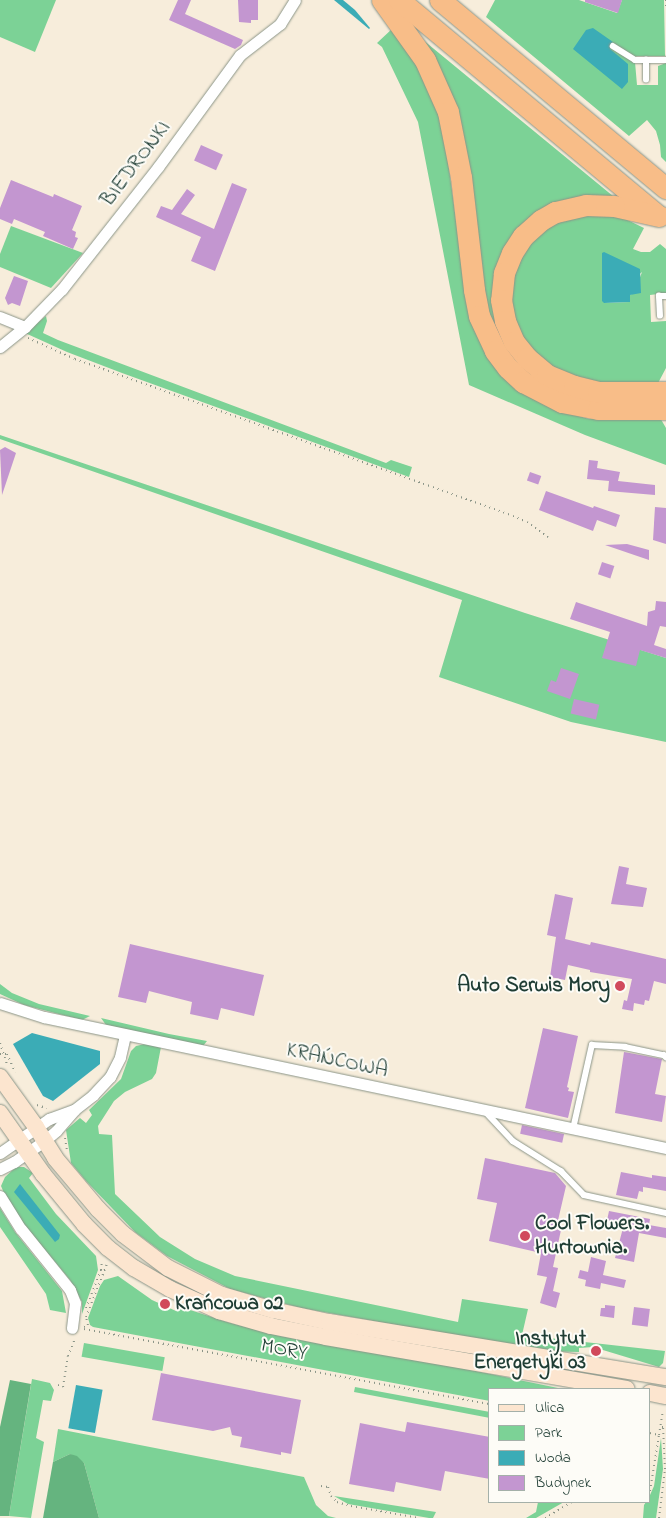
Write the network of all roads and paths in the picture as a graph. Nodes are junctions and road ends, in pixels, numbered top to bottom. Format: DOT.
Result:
graph roads {
  1 [pos="295,0"];
  2 [pos="382,0"];
  3 [pos="399,0"];
  4 [pos="440,0"];
  5 [pos="666,0"];
  6 [pos="666,10"];
  7 [pos="613,46"];
  8 [pos="646,60"];
  9 [pos="666,60"];
  10 [pos="646,80"];
  11 [pos="662,185"];
  12 [pos="663,219"];
  13 [pos="666,296"];
  14 [pos="660,316"];
  15 [pos="0,317"];
  16 [pos="21,330"];
  17 [pos="0,347"];
  18 [pos="665,396"];
  19 [pos="548,537"];
  20 [pos="1,1003"];
  21 [pos="125,1035"];
  22 [pos="0,1054"];
  23 [pos="666,1057"];
  24 [pos="8,1075"];
  25 [pos="34,1102"];
  26 [pos="49,1109"];
  27 [pos="485,1111"];
  28 [pos="0,1113"];
  29 [pos="573,1129"];
  30 [pos="64,1132"];
  31 [pos="40,1134"];
  32 [pos="23,1146"];
  33 [pos="666,1148"];
  34 [pos="0,1153"];
  35 [pos="67,1154"];
  36 [pos="0,1169"];
  37 [pos="0,1196"];
  38 [pos="666,1214"];
  39 [pos="101,1258"];
  40 [pos="72,1328"];
  41 [pos="88,1330"];
  42 [pos="666,1378"];
  43 [pos="621,1388"];
  44 [pos="651,1394"];
  45 [pos="665,1402"];
  46 [pos="488,1404"];
  47 [pos="660,1426"];
  48 [pos="651,1433"];
  49 [pos="659,1435"];
  50 [pos="651,1485"];
  51 [pos="321,1486"];
  52 [pos="570,1503"];
  53 [pos="419,1518"];
  54 [pos="545,1518"];
  55 [pos="659,1518"];
  1 -- 16 [label="street, BIEDRONKI"];
  2 -- 18 [label="highway"];
  3 -- 12 [label="highway"];
  4 -- 11 [label="highway"];
  5 -- 6 [label="path"];
  7 -- 8 [label="lane"];
  8 -- 9 [label="lane"];
  8 -- 10 [label="lane"];
  12 -- 18 [label="highway"];
  13 -- 14 [label="lane"];
  15 -- 16 [label="street"];
  16 -- 17 [label="street, BIEDRONKI"];
  16 -- 19 [label="path"];
  20 -- 21 [label="street, KRAŃCOWA"];
  21 -- 27 [label="street, KRAŃCOWA"];
  21 -- 31 [label="street"];
  22 -- 24 [label="path"];
  23 -- 29 [label="lane"];
  24 -- 31 [label="street"];
  25 -- 26 [label="path"];
  27 -- 29 [label="street, KRAŃCOWA"];
  27 -- 38 [label="lane"];
  28 -- 32 [label="street"];
  29 -- 33 [label="street, KRAŃCOWA"];
  30 -- 35 [label="path"];
  31 -- 32 [label="street"];
  31 -- 32 [label="street"];
  31 -- 42 [label="street"];
  32 -- 34 [label="street"];
  32 -- 36 [label="street"];
  32 -- 43 [label="street"];
  37 -- 40 [label="street"];
  39 -- 41 [label="path"];
  40 -- 41 [label="path, MORY"];
  41 -- 46 [label="path, MORY"];
  44 -- 45 [label="street"];
  45 -- 47 [label="path"];
  47 -- 49 [label="path"];
  47 -- 55 [label="path"];
  48 -- 49 [label="path"];
  49 -- 50 [label="path"];
  51 -- 53 [label="path"];
  52 -- 54 [label="path"];
}
